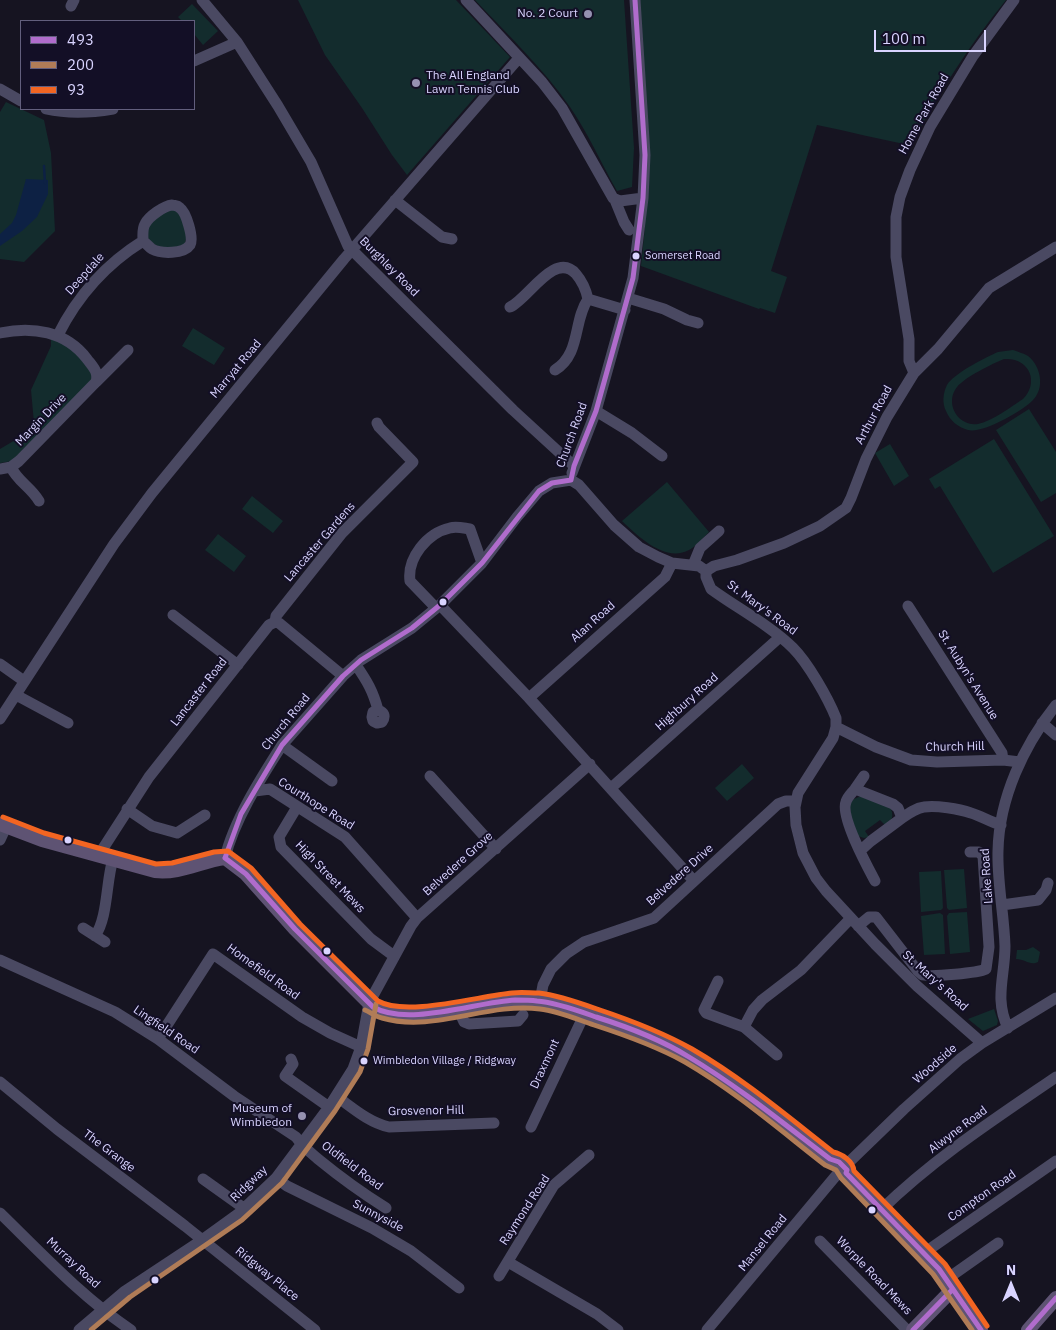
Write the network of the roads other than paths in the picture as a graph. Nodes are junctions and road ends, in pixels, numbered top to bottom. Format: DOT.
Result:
graph roads {
  1 [pos="202,0"];
  2 [pos="466,0"];
  3 [pos="635,0"];
  4 [pos="1014,0"];
  5 [pos="237,42"];
  6 [pos="519,58"];
  7 [pos="195,61"];
  8 [pos="0,89"];
  9 [pos="20,100"];
  10 [pos="54,110"];
  11 [pos="108,110"];
  12 [pos="643,198"];
  13 [pos="395,200"];
  14 [pos="615,200"];
  15 [pos="630,230"];
  16 [pos="452,239"];
  17 [pos="143,241"];
  18 [pos="1056,247"];
  19 [pos="352,250"];
  20 [pos="628,298"];
  21 [pos="588,299"];
  22 [pos="517,308"];
  23 [pos="625,310"];
  24 [pos="698,323"];
  25 [pos="0,333"];
  26 [pos="58,335"];
  27 [pos="128,350"];
  28 [pos="561,370"];
  29 [pos="914,373"];
  30 [pos="96,382"];
  31 [pos="596,411"];
  32 [pos="377,423"];
  33 [pos="662,456"];
  34 [pos="574,466"];
  35 [pos="5,468"];
  36 [pos="571,480"];
  37 [pos="39,501"];
  38 [pos="719,531"];
  39 [pos="482,563"];
  40 [pos="672,563"];
  41 [pos="693,565"];
  42 [pos="706,570"];
  43 [pos="438,606"];
  44 [pos="908,606"];
  45 [pos="173,615"];
  46 [pos="275,622"];
  47 [pos="780,637"];
  48 [pos="0,664"];
  49 [pos="238,664"];
  50 [pos="356,664"];
  51 [pos="343,676"];
  52 [pos="24,681"];
  53 [pos="16,695"];
  54 [pos="529,698"];
  55 [pos="1056,705"];
  56 [pos="378,710"];
  57 [pos="0,719"];
  58 [pos="68,723"];
  59 [pos="1042,723"];
  60 [pos="836,727"];
  61 [pos="1056,735"];
  62 [pos="282,745"];
  63 [pos="1003,760"];
  64 [pos="1020,762"];
  65 [pos="590,764"];
  66 [pos="430,776"];
  67 [pos="864,776"];
  68 [pos="332,781"];
  69 [pos="611,788"];
  70 [pos="855,789"];
  71 [pos="255,791"];
  72 [pos="796,801"];
  73 [pos="297,807"];
  74 [pos="127,809"];
  75 [pos="206,815"];
  76 [pos="902,818"];
  77 [pos="1001,824"];
  78 [pos="3,825"];
  79 [pos="0,840"];
  80 [pos="496,849"];
  81 [pos="861,850"];
  82 [pos="970,852"];
  83 [pos="97,855"];
  84 [pos="225,858"];
  85 [pos="113,859"];
  86 [pos="694,881"];
  87 [pos="875,881"];
  88 [pos="1048,883"];
  89 [pos="1002,905"];
  90 [pos="418,918"];
  91 [pos="854,922"];
  92 [pos="83,928"];
  93 [pos="95,936"];
  94 [pos="105,942"];
  95 [pos="394,956"];
  96 [pos="0,960"];
  97 [pos="720,980"];
  98 [pos="1056,998"];
  99 [pos="540,1001"];
  100 [pos="369,1003"];
  101 [pos="458,1009"];
  102 [pos="585,1013"];
  103 [pos="523,1014"];
  104 [pos="744,1027"];
  105 [pos="1008,1028"];
  106 [pos="158,1039"];
  107 [pos="982,1043"];
  108 [pos="361,1047"];
  109 [pos="774,1049"];
  110 [pos="291,1059"];
  111 [pos="1056,1077"];
  112 [pos="0,1082"];
  113 [pos="336,1096"];
  114 [pos="329,1107"];
  115 [pos="494,1123"];
  116 [pos="531,1127"];
  117 [pos="302,1145"];
  118 [pos="589,1155"];
  119 [pos="1056,1161"];
  120 [pos="843,1171"];
  121 [pos="276,1178"];
  122 [pos="203,1179"];
  123 [pos="386,1208"];
  124 [pos="245,1209"];
  125 [pos="881,1210"];
  126 [pos="0,1213"];
  127 [pos="202,1240"];
  128 [pos="820,1242"];
  129 [pos="998,1243"];
  130 [pos="924,1253"];
  131 [pos="508,1262"];
  132 [pos="499,1276"];
  133 [pos="950,1284"];
  134 [pos="460,1288"];
  135 [pos="1056,1298"];
  136 [pos="104,1309"];
  137 [pos="79,1330"];
  138 [pos="131,1330"];
  139 [pos="315,1330"];
  140 [pos="618,1330"];
  141 [pos="707,1330"];
  142 [pos="907,1330"];
  143 [pos="913,1330"];
  144 [pos="981,1330"];
  145 [pos="1028,1330"];
  1 -- 5 [label="street, Burghley Road"];
  2 -- 6 [label="street"];
  3 -- 12 [label="street, Church Road"];
  4 -- 29 [label="street, Home Park Road"];
  5 -- 7 [label="street"];
  5 -- 19 [label="street, Burghley Road"];
  6 -- 13 [label="street, Marryat Road"];
  6 -- 14 [label="street"];
  8 -- 9 [label="street"];
  10 -- 11 [label="street"];
  12 -- 14 [label="street"];
  12 -- 20 [label="street, Church Road"];
  13 -- 16 [label="street"];
  13 -- 19 [label="street, Marryat Road"];
  14 -- 15 [label="street"];
  17 -- 17 [label="street"];
  17 -- 26 [label="street, Deepdale"];
  18 -- 29 [label="street, Arthur Road"];
  19 -- 34 [label="street, Burghley Road"];
  19 -- 52 [label="street, Marryat Road"];
  20 -- 23 [label="street, Church Road"];
  20 -- 24 [label="street"];
  21 -- 22 [label="street"];
  21 -- 23 [label="street"];
  21 -- 28 [label="street"];
  23 -- 31 [label="street, Church Road"];
  25 -- 26 [label="street"];
  26 -- 30 [label="street"];
  27 -- 30 [label="street, Margin Drive"];
  29 -- 42 [label="street, Arthur Road"];
  30 -- 35 [label="street, Margin Drive"];
  31 -- 33 [label="street"];
  31 -- 34 [label="street, Church Road"];
  32 -- 46 [label="street, Lancaster Gardens"];
  34 -- 36 [label="street, Church Road"];
  35 -- 37 [label="street"];
  36 -- 39 [label="street, Church Road"];
  36 -- 40 [label="street"];
  38 -- 41 [label="street"];
  39 -- 43 [label="street, Church Road"];
  39 -- 43 [label="street"];
  40 -- 41 [label="street"];
  40 -- 54 [label="street, Alan Road"];
  41 -- 42 [label="street"];
  42 -- 47 [label="street, St. Mary's Road"];
  43 -- 50 [label="street, Church Road"];
  43 -- 54 [label="street"];
  44 -- 63 [label="street, St. Aubyn's Avenue"];
  45 -- 49 [label="street"];
  46 -- 49 [label="street, Lancaster Road"];
  46 -- 51 [label="street"];
  47 -- 60 [label="street, St. Mary's Road"];
  47 -- 69 [label="street, Highbury Road"];
  48 -- 52 [label="street"];
  49 -- 74 [label="street, Lancaster Road"];
  50 -- 51 [label="street, Church Road"];
  50 -- 56 [label="street"];
  51 -- 62 [label="street, Church Road"];
  52 -- 53 [label="street, Marryat Road"];
  53 -- 57 [label="street, Marryat Road"];
  53 -- 58 [label="street"];
  54 -- 65 [label="street"];
  55 -- 59 [label="street, Lake Road"];
  59 -- 61 [label="street"];
  59 -- 64 [label="street, Lake Road"];
  60 -- 63 [label="street, Church Hill"];
  60 -- 72 [label="street, St. Mary's Road"];
  62 -- 68 [label="street"];
  62 -- 71 [label="street, Church Road"];
  63 -- 64 [label="street, Church Hill"];
  64 -- 77 [label="street, Lake Road"];
  65 -- 69 [label="street"];
  65 -- 80 [label="street, Belvedere Grove"];
  66 -- 80 [label="street"];
  67 -- 70 [label="street"];
  69 -- 86 [label="street"];
  70 -- 76 [label="street"];
  70 -- 81 [label="street"];
  71 -- 73 [label="street, Courthope Road"];
  71 -- 84 [label="street, Church Road"];
  72 -- 86 [label="street, Belvedere Drive"];
  72 -- 91 [label="street, St. Mary's Road"];
  73 -- 90 [label="street, Courthope Road"];
  73 -- 95 [label="street, High Street Mews"];
  74 -- 75 [label="street"];
  74 -- 83 [label="street, Lancaster Road"];
  76 -- 77 [label="street"];
  76 -- 81 [label="street"];
  77 -- 89 [label="street, Lake Road"];
  78 -- 79 [label="street"];
  78 -- 83 [label="main road"];
  80 -- 90 [label="street, Belvedere Grove"];
  81 -- 87 [label="street"];
  82 -- 91 [label="street"];
  83 -- 85 [label="main road"];
  84 -- 85 [label="main road"];
  84 -- 100 [label="main road"];
  85 -- 93 [label="street"];
  86 -- 99 [label="street, Belvedere Drive"];
  88 -- 89 [label="street"];
  89 -- 105 [label="street, Lake Road"];
  90 -- 95 [label="street, Belvedere Grove"];
  91 -- 104 [label="street"];
  91 -- 107 [label="street, St. Mary's Road"];
  92 -- 93 [label="street"];
  93 -- 94 [label="street"];
  95 -- 100 [label="street, Belvedere Grove"];
  96 -- 106 [label="street, Lingfield Road"];
  97 -- 104 [label="street"];
  98 -- 105 [label="street, Woodside"];
  99 -- 101 [label="main road"];
  99 -- 102 [label="main road"];
  100 -- 101 [label="main road"];
  100 -- 108 [label="street, Ridgway"];
  101 -- 103 [label="street"];
  102 -- 116 [label="street, Draxmont"];
  102 -- 120 [label="main road"];
  104 -- 109 [label="street"];
  105 -- 107 [label="street, Woodside"];
  106 -- 108 [label="street, Homefield Road"];
  106 -- 117 [label="street, Lingfield Road"];
  107 -- 120 [label="street, Woodside"];
  108 -- 113 [label="street, Ridgway"];
  110 -- 114 [label="street"];
  111 -- 125 [label="street, Alwyne Road"];
  112 -- 127 [label="street, The Grange"];
  113 -- 114 [label="street, Ridgway"];
  113 -- 115 [label="street, Grosvenor Hill"];
  114 -- 117 [label="street, Ridgway"];
  117 -- 121 [label="street, Ridgway"];
  117 -- 123 [label="street, Oldfield Road"];
  118 -- 131 [label="street, Raymond Road"];
  119 -- 130 [label="street, Compton Road"];
  120 -- 125 [label="main road"];
  120 -- 141 [label="street, Mansel Road"];
  121 -- 124 [label="street, Ridgway"];
  121 -- 134 [label="street, Sunnyside"];
  122 -- 124 [label="street"];
  124 -- 127 [label="street, Ridgway"];
  125 -- 130 [label="main road"];
  126 -- 136 [label="street, Murray Road"];
  127 -- 136 [label="street, Ridgway"];
  127 -- 139 [label="street, Ridgway Place"];
  128 -- 142 [label="street, Worple Road Mews"];
  129 -- 133 [label="street"];
  130 -- 133 [label="main road"];
  131 -- 132 [label="street, Raymond Road"];
  131 -- 140 [label="street, Raymond Road"];
  133 -- 143 [label="main road"];
  133 -- 144 [label="main road"];
  135 -- 145 [label="main road"];
  136 -- 137 [label="street, Ridgway"];
  136 -- 138 [label="street, Murray Road"];
}
